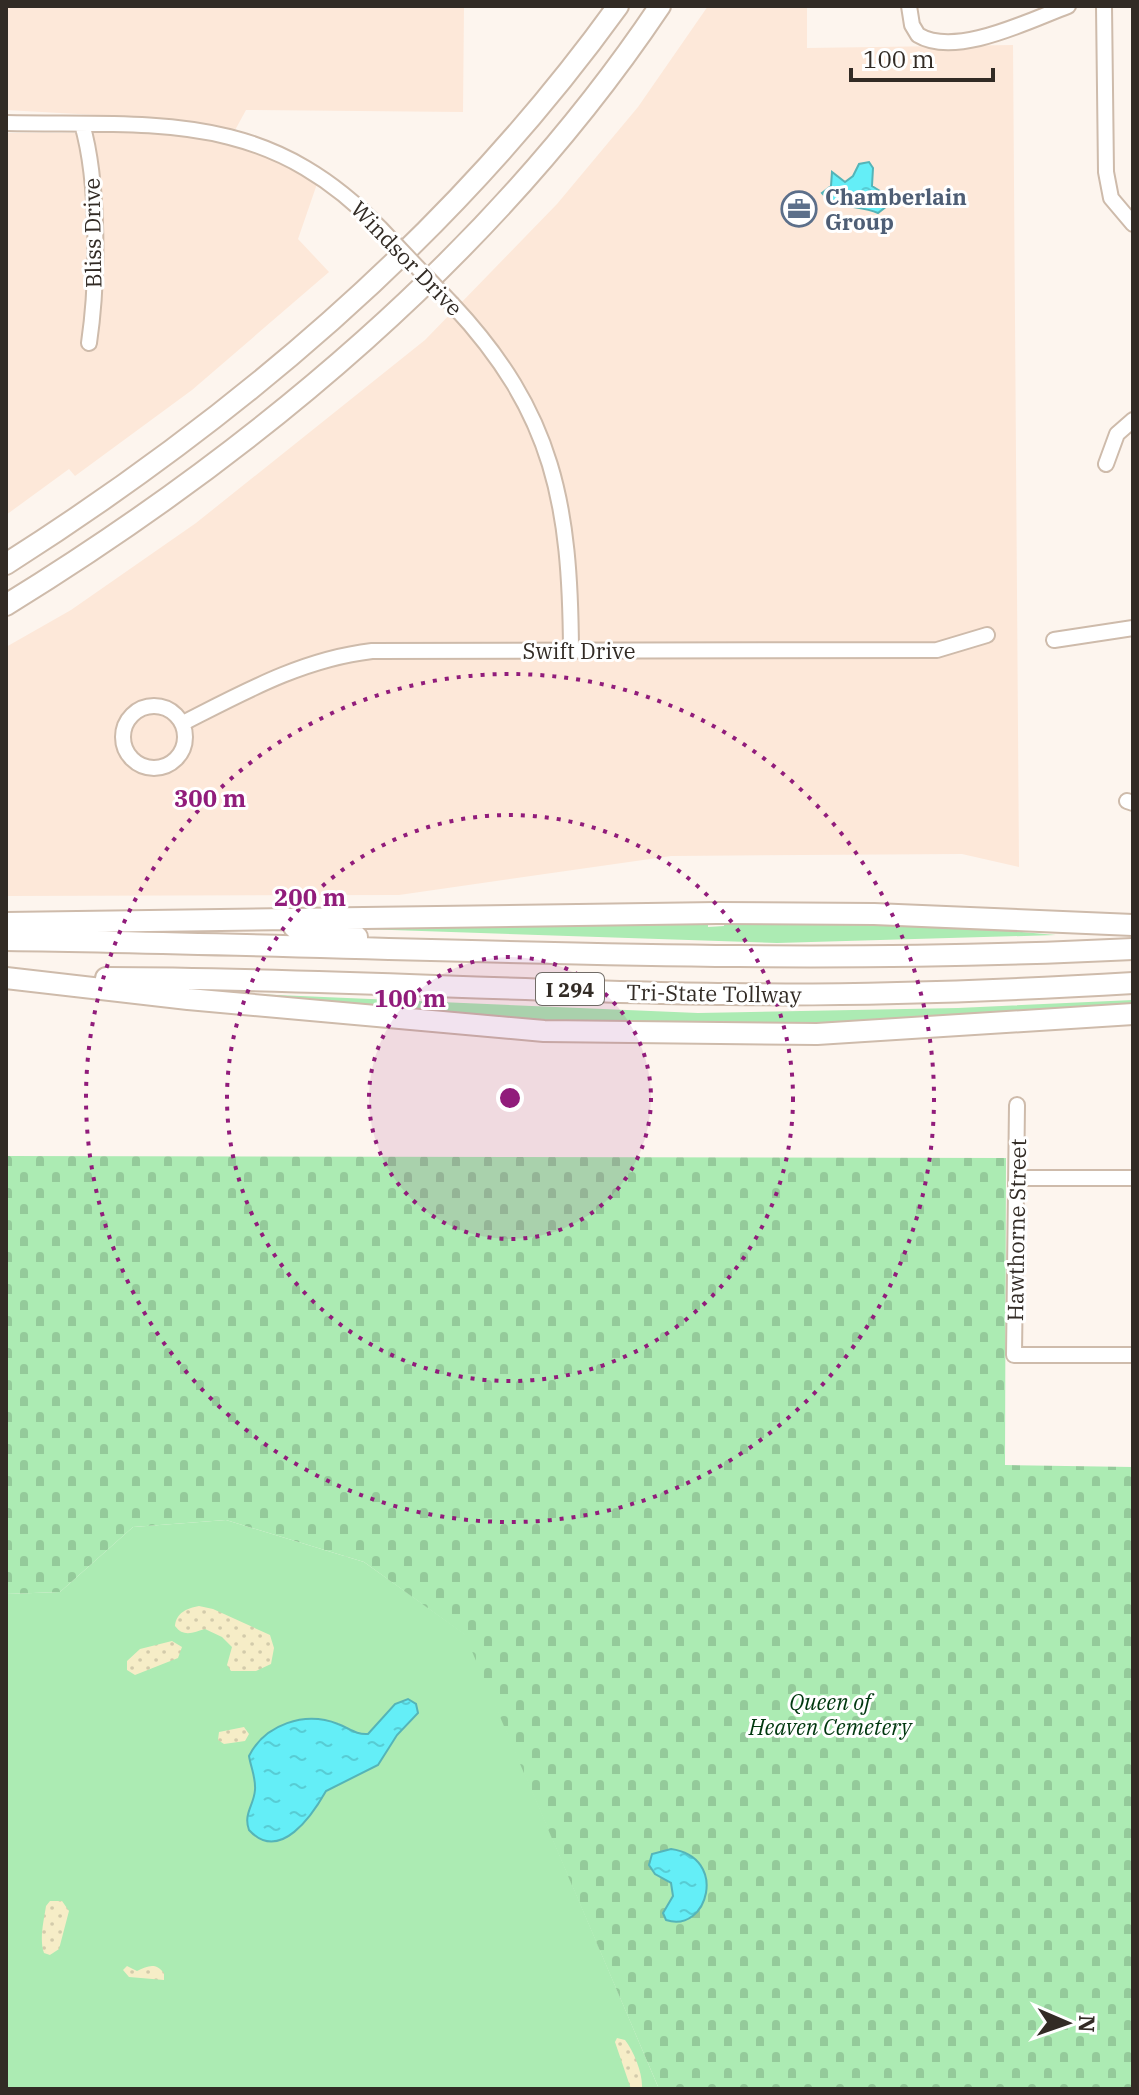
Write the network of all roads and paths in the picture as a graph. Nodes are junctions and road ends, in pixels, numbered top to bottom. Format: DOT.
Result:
graph roads {
  1 [pos="618,6"];
  2 [pos="660,6"];
  3 [pos="909,6"];
  4 [pos="1068,6"];
  5 [pos="1104,6"];
  6 [pos="6,123"];
  7 [pos="82,124"];
  8 [pos="1129,222"];
  9 [pos="89,343"];
  10 [pos="1133,420"];
  11 [pos="1106,464"];
  12 [pos="6,564"];
  13 [pos="6,605"];
  14 [pos="1133,628"];
  15 [pos="987,635"];
  16 [pos="1054,640"];
  17 [pos="571,650"];
  18 [pos="183,723"];
  19 [pos="208,919"];
  20 [pos="6,923"];
  21 [pos="1133,925"];
  22 [pos="6,940"];
  23 [pos="408,949"];
  24 [pos="1133,949"];
  25 [pos="6,978"];
  26 [pos="1133,983"];
  27 [pos="1133,1014"];
  28 [pos="1017,1105"];
  29 [pos="1017,1178"];
  30 [pos="1133,1178"];
  31 [pos="1133,1355"];
  1 -- 12 [label="highway"];
  2 -- 13 [label="highway"];
  3 -- 4 [label="street"];
  5 -- 8 [label="street"];
  6 -- 7 [label="street, Windsor Drive"];
  7 -- 9 [label="street, Bliss Drive"];
  7 -- 17 [label="street, Windsor Drive, bridge"];
  10 -- 11 [label="street"];
  14 -- 16 [label="street"];
  15 -- 17 [label="street, Swift Drive"];
  17 -- 18 [label="street, Swift Drive"];
  18 -- 18 [label="street"];
  19 -- 20 [label="highway"];
  19 -- 21 [label="highway"];
  19 -- 23 [label="highway"];
  22 -- 23 [label="highway, Tri-State Tollway / I 294"];
  23 -- 24 [label="highway, Tri-State Tollway / I 294"];
  25 -- 26 [label="highway, Tri-State Tollway / I 294"];
  25 -- 27 [label="highway"];
  28 -- 29 [label="street, Hawthorne Street"];
  29 -- 30 [label="street"];
  29 -- 31 [label="street, Hawthorne Street"];
}
